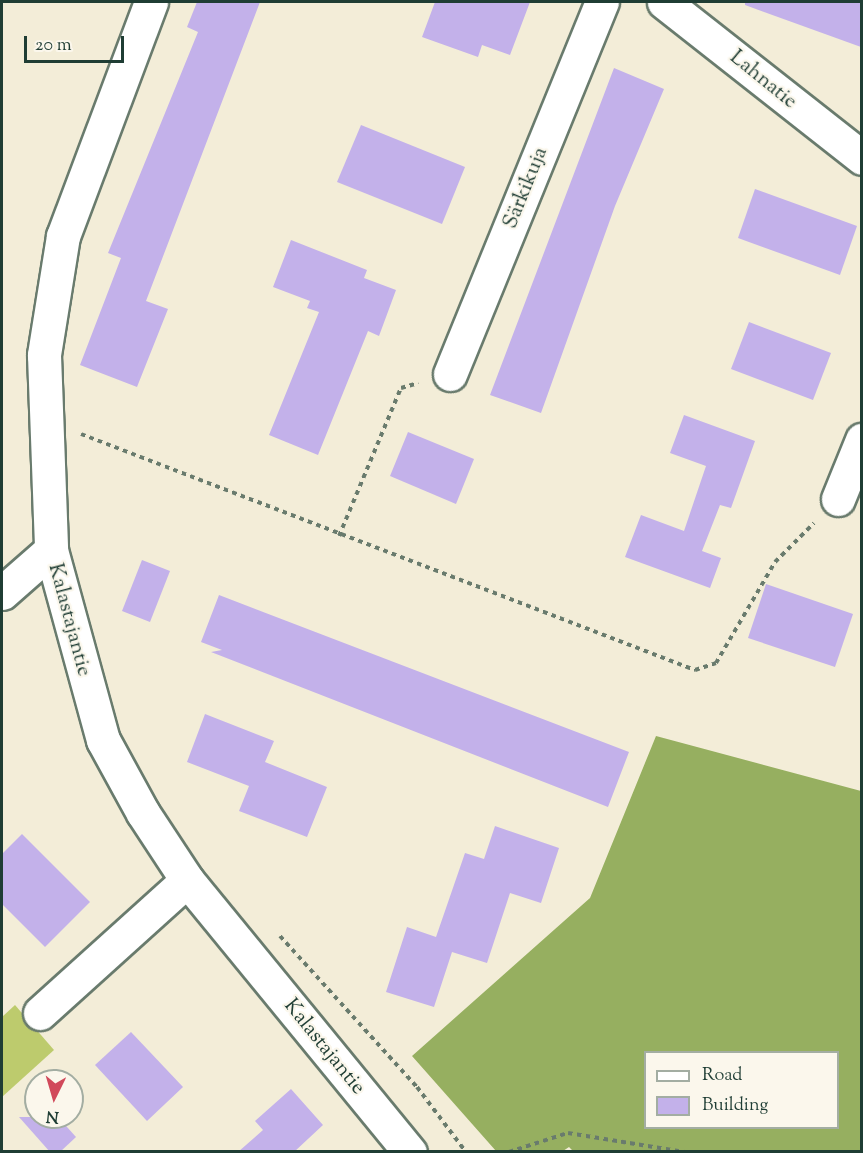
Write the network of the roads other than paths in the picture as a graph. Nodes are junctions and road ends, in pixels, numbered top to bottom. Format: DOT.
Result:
graph roads {
  1 [pos="151,2"];
  2 [pos="602,2"];
  3 [pos="664,2"];
  4 [pos="861,158"];
  5 [pos="450,374"];
  6 [pos="861,440"];
  7 [pos="838,499"];
  8 [pos="51,550"];
  9 [pos="2,593"];
  10 [pos="187,880"];
  11 [pos="40,1013"];
  12 [pos="410,1152"];
  1 -- 8 [label="street, Kalastajantie"];
  2 -- 5 [label="street, Särkikuja"];
  3 -- 4 [label="street, Lahnatie"];
  6 -- 7 [label="street"];
  8 -- 9 [label="street"];
  8 -- 10 [label="street, Kalastajantie"];
  10 -- 11 [label="street"];
  10 -- 12 [label="street, Kalastajantie"];
}
